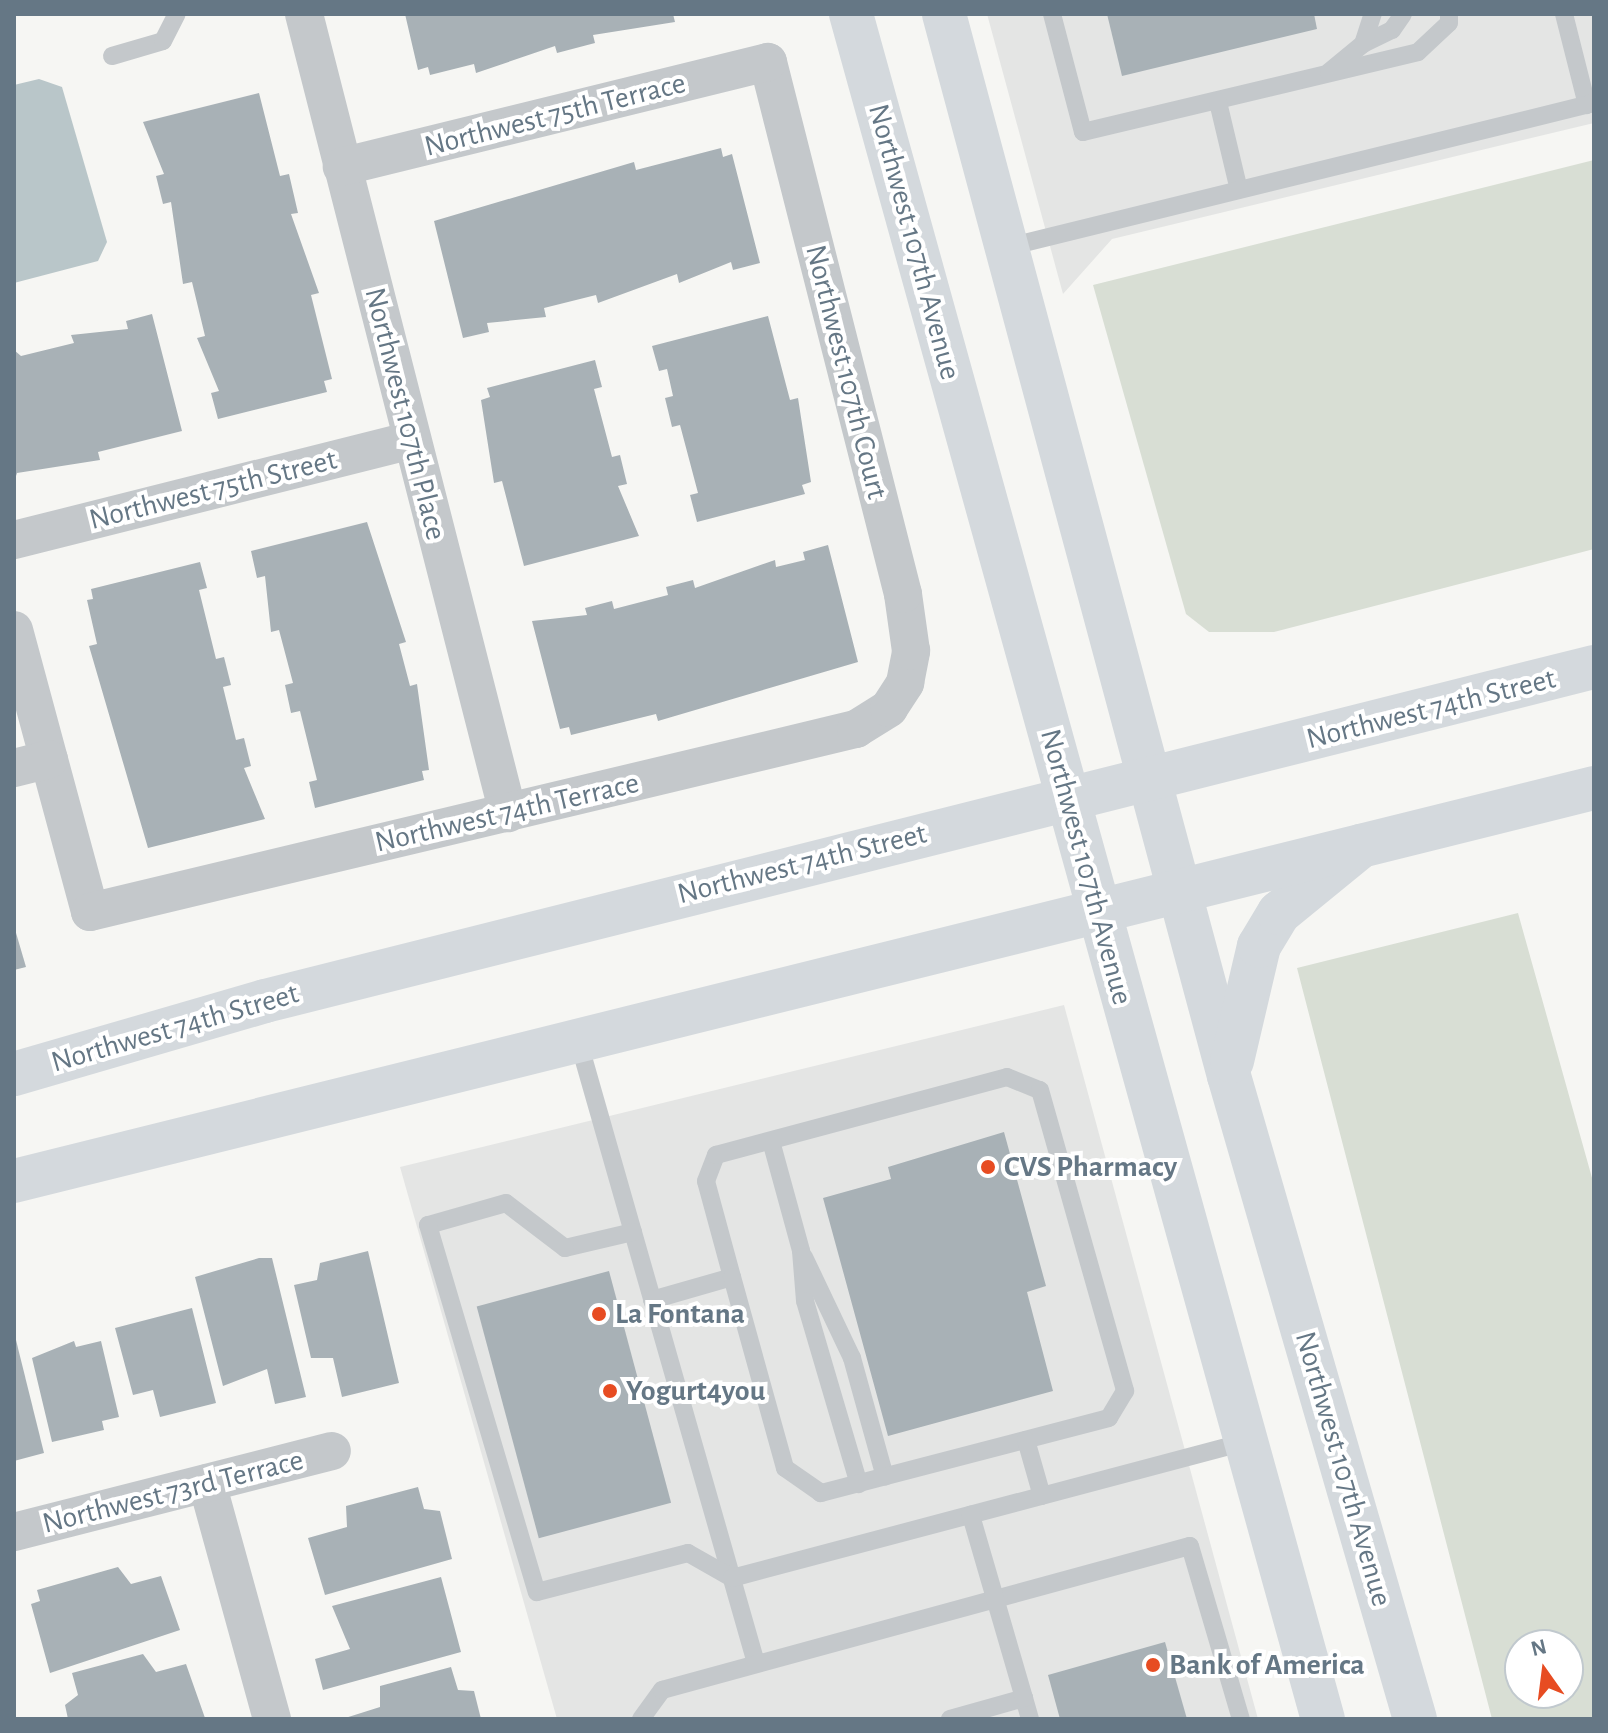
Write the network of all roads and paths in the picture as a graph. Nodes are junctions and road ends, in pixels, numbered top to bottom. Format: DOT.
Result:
graph roads {
  1 [pos="177,14"];
  2 [pos="304,14"];
  3 [pos="851,14"];
  4 [pos="944,14"];
  5 [pos="1052,14"];
  6 [pos="1373,14"];
  7 [pos="1403,14"];
  8 [pos="1449,14"];
  9 [pos="1564,14"];
  10 [pos="1363,44"];
  11 [pos="112,56"];
  12 [pos="768,62"];
  13 [pos="1324,76"];
  14 [pos="1218,102"];
  15 [pos="1590,104"];
  16 [pos="342,167"];
  17 [pos="1239,190"];
  18 [pos="1008,247"];
  19 [pos="412,440"];
  20 [pos="14,540"];
  21 [pos="14,630"];
  22 [pos="1594,667"];
  23 [pos="905,683"];
  24 [pos="32,764"];
  25 [pos="1151,779"];
  26 [pos="1594,788"];
  27 [pos="1068,798"];
  28 [pos="508,813"];
  29 [pos="1361,846"];
  30 [pos="1181,892"];
  31 [pos="1099,912"];
  32 [pos="579,1043"];
  33 [pos="14,1074"];
  34 [pos="1229,1076"];
  35 [pos="771,1141"];
  36 [pos="14,1181"];
  37 [pos="633,1232"];
  38 [pos="801,1251"];
  39 [pos="732,1277"];
  40 [pos="652,1300"];
  41 [pos="1026,1440"];
  42 [pos="1245,1442"];
  43 [pos="332,1451"];
  44 [pos="885,1477"];
  45 [pos="207,1483"];
  46 [pos="859,1484"];
  47 [pos="1042,1496"];
  48 [pos="971,1515"];
  49 [pos="14,1532"];
  50 [pos="732,1578"];
  51 [pos="994,1597"];
  52 [pos="756,1663"];
  53 [pos="1024,1698"];
  54 [pos="272,1719"];
  55 [pos="641,1719"];
  56 [pos="950,1719"];
  57 [pos="1030,1719"];
  58 [pos="1241,1719"];
  59 [pos="1323,1719"];
  60 [pos="1415,1719"];
  1 -- 11 [label="lane"];
  2 -- 16 [label="street, Northwest 107th Place"];
  3 -- 27 [label="main road, Northwest 107th Avenue"];
  4 -- 18 [label="main road, Northwest 107th Avenue"];
  5 -- 14 [label="lane"];
  6 -- 10 [label="lane"];
  7 -- 10 [label="lane"];
  8 -- 13 [label="lane"];
  9 -- 15 [label="lane"];
  10 -- 13 [label="lane"];
  12 -- 16 [label="street, Northwest 75th Terrace"];
  12 -- 23 [label="street, Northwest 107th Court"];
  13 -- 14 [label="lane"];
  14 -- 17 [label="lane"];
  15 -- 17 [label="lane"];
  16 -- 19 [label="street, Northwest 107th Place"];
  17 -- 18 [label="lane"];
  18 -- 25 [label="main road, Northwest 107th Avenue"];
  19 -- 20 [label="street, Northwest 75th Street"];
  19 -- 28 [label="street, Northwest 107th Place"];
  21 -- 24 [label="street"];
  22 -- 25 [label="main road, Northwest 74th Street"];
  23 -- 28 [label="street, Northwest 74th Terrace"];
  24 -- 28 [label="street, Northwest 74th Terrace"];
  25 -- 27 [label="main road, Northwest 74th Street"];
  25 -- 30 [label="main road, Northwest 107th Avenue"];
  26 -- 29 [label="main road"];
  27 -- 31 [label="main road, Northwest 107th Avenue"];
  27 -- 33 [label="main road, Northwest 74th Street"];
  29 -- 30 [label="main road"];
  29 -- 34 [label="main road"];
  30 -- 31 [label="main road"];
  30 -- 34 [label="main road, Northwest 107th Avenue"];
  31 -- 32 [label="main road"];
  31 -- 42 [label="main road, Northwest 107th Avenue"];
  32 -- 36 [label="main road"];
  32 -- 37 [label="lane"];
  34 -- 60 [label="main road, Northwest 107th Avenue"];
  35 -- 38 [label="lane"];
  35 -- 39 [label="lane"];
  35 -- 41 [label="lane"];
  37 -- 40 [label="lane"];
  37 -- 50 [label="lane"];
  38 -- 44 [label="lane"];
  38 -- 46 [label="lane"];
  39 -- 40 [label="lane"];
  39 -- 46 [label="lane"];
  40 -- 50 [label="lane"];
  41 -- 44 [label="lane"];
  41 -- 47 [label="lane"];
  42 -- 47 [label="lane"];
  42 -- 59 [label="main road, Northwest 107th Avenue"];
  43 -- 45 [label="street, Northwest 73rd Terrace"];
  44 -- 46 [label="lane"];
  45 -- 49 [label="street, Northwest 73rd Terrace"];
  45 -- 54 [label="street"];
  47 -- 48 [label="lane"];
  48 -- 50 [label="lane"];
  48 -- 51 [label="lane"];
  50 -- 52 [label="lane"];
  51 -- 52 [label="lane"];
  51 -- 53 [label="lane"];
  51 -- 58 [label="lane"];
  52 -- 55 [label="lane"];
  53 -- 56 [label="lane"];
  53 -- 57 [label="lane"];
}
